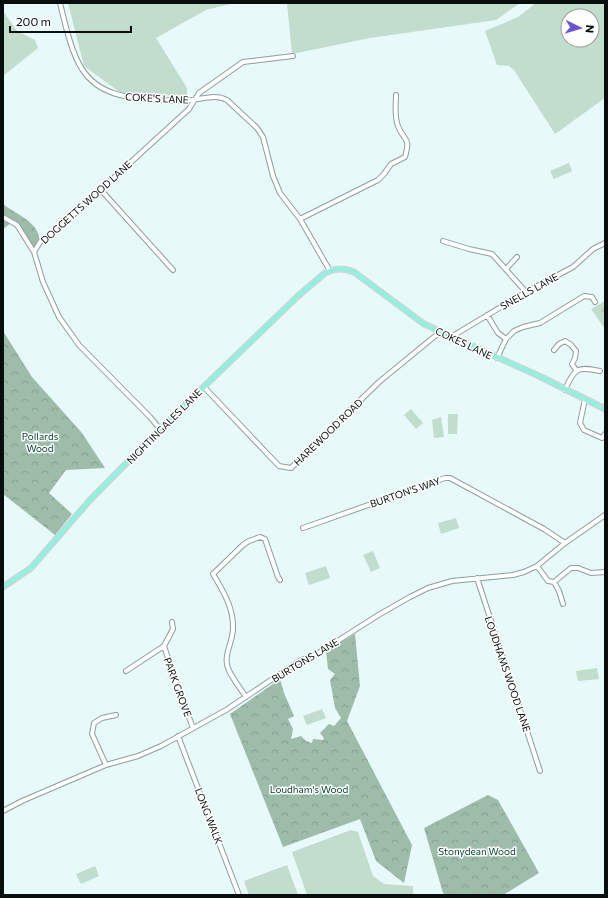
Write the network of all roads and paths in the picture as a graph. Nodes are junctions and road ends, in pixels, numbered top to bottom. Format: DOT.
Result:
graph roads {
  1 [pos="60,3"];
  2 [pos="293,56"];
  3 [pos="396,95"];
  4 [pos="195,100"];
  5 [pos="101,190"];
  6 [pos="3,217"];
  7 [pos="300,219"];
  8 [pos="443,240"];
  9 [pos="605,243"];
  10 [pos="34,252"];
  11 [pos="517,258"];
  12 [pos="506,269"];
  13 [pos="173,270"];
  14 [pos="330,271"];
  15 [pos="526,292"];
  16 [pos="595,302"];
  17 [pos="487,315"];
  18 [pos="440,332"];
  19 [pos="451,337"];
  20 [pos="506,339"];
  21 [pos="554,350"];
  22 [pos="497,358"];
  23 [pos="576,370"];
  24 [pos="600,371"];
  25 [pos="204,387"];
  26 [pos="565,390"];
  27 [pos="585,399"];
  28 [pos="605,409"];
  29 [pos="160,429"];
  30 [pos="605,434"];
  31 [pos="602,438"];
  32 [pos="602,444"];
  33 [pos="605,515"];
  34 [pos="303,528"];
  35 [pos="565,543"];
  36 [pos="537,566"];
  37 [pos="605,572"];
  38 [pos="208,574"];
  39 [pos="213,574"];
  40 [pos="477,578"];
  41 [pos="280,580"];
  42 [pos="554,582"];
  43 [pos="3,587"];
  44 [pos="563,604"];
  45 [pos="172,622"];
  46 [pos="164,646"];
  47 [pos="126,670"];
  48 [pos="246,697"];
  49 [pos="116,715"];
  50 [pos="193,728"];
  51 [pos="178,736"];
  52 [pos="106,765"];
  53 [pos="540,771"];
  54 [pos="3,810"];
  55 [pos="240,895"];
  1 -- 4 [label="street, COKE'S LANE"];
  2 -- 4 [label="street, DOGGETTS WOOD LANE"];
  3 -- 7 [label="street"];
  4 -- 5 [label="street, DOGGETTS WOOD LANE"];
  4 -- 7 [label="street, COKE'S LANE"];
  5 -- 10 [label="street, DOGGETTS WOOD LANE"];
  5 -- 13 [label="street"];
  6 -- 10 [label="street"];
  7 -- 14 [label="street, COKE'S LANE"];
  8 -- 12 [label="street"];
  9 -- 15 [label="street, SNELLS LANE"];
  10 -- 29 [label="street, DOGGETTS WOOD LANE"];
  11 -- 12 [label="street"];
  12 -- 15 [label="street"];
  14 -- 18 [label="main road, COKES LANE"];
  14 -- 25 [label="main road, NIGHTINGALES LANE"];
  15 -- 17 [label="street, SNELLS LANE"];
  16 -- 20 [label="street"];
  17 -- 19 [label="street, SNELLS LANE"];
  17 -- 20 [label="street"];
  18 -- 19 [label="main road, COKES LANE"];
  18 -- 25 [label="street, HAREWOOD ROAD"];
  19 -- 22 [label="main road, COKES LANE"];
  20 -- 22 [label="street"];
  21 -- 23 [label="street"];
  22 -- 26 [label="main road, COKES LANE"];
  23 -- 24 [label="street"];
  23 -- 26 [label="street"];
  25 -- 29 [label="main road, NIGHTINGALES LANE"];
  26 -- 27 [label="main road, COKES LANE"];
  27 -- 28 [label="main road, COKES LANE"];
  27 -- 31 [label="street"];
  29 -- 43 [label="main road, NIGHTINGALES LANE"];
  30 -- 31 [label="street"];
  31 -- 32 [label="street"];
  33 -- 35 [label="street, BURTONS LANE"];
  34 -- 35 [label="street, BURTON'S WAY"];
  35 -- 36 [label="street, BURTONS LANE"];
  36 -- 40 [label="street, BURTONS LANE"];
  36 -- 42 [label="street"];
  37 -- 42 [label="street"];
  38 -- 39 [label="street"];
  39 -- 41 [label="street"];
  39 -- 48 [label="street"];
  40 -- 48 [label="street, BURTONS LANE"];
  40 -- 53 [label="street, LOUDHAMS WOOD LANE"];
  42 -- 44 [label="street"];
  45 -- 46 [label="street, PARK GROVE"];
  46 -- 47 [label="street, PARK GROVE"];
  46 -- 50 [label="street, PARK GROVE"];
  48 -- 50 [label="street, BURTONS LANE"];
  49 -- 52 [label="street"];
  50 -- 51 [label="street, BURTONS LANE"];
  51 -- 52 [label="street, BURTONS LANE"];
  51 -- 55 [label="street, LONG WALK"];
  52 -- 54 [label="street, BURTONS LANE"];
}
